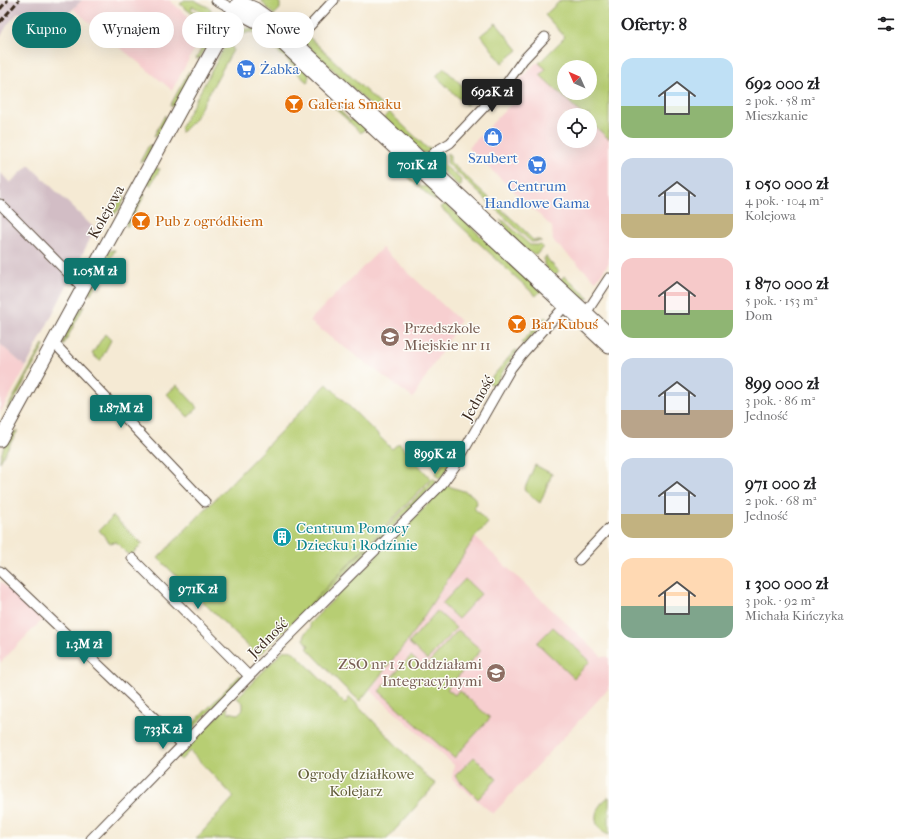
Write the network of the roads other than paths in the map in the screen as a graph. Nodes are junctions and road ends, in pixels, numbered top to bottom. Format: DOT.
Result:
graph roads {
  1 [pos="216,0"];
  2 [pos="334,0"];
  3 [pos="238,4"];
  4 [pos="252,17"];
  5 [pos="314,21"];
  6 [pos="545,37"];
  7 [pos="295,48"];
  8 [pos="421,166"];
  9 [pos="0,204"];
  10 [pos="609,278"];
  11 [pos="83,288"];
  12 [pos="565,306"];
  13 [pos="584,317"];
  14 [pos="609,334"];
  15 [pos="54,342"];
  16 [pos="609,347"];
  17 [pos="0,440"];
  18 [pos="204,502"];
  19 [pos="609,528"];
  20 [pos="132,558"];
  21 [pos="579,560"];
  22 [pos="0,571"];
  23 [pos="250,676"];
  24 [pos="183,744"];
  25 [pos="91,839"];
  1 -- 3 [label="street"];
  2 -- 5 [label="street"];
  3 -- 4 [label="street"];
  3 -- 11 [label="street, Kolejowa"];
  6 -- 8 [label="street"];
  7 -- 8 [label="street"];
  8 -- 12 [label="street"];
  8 -- 13 [label="street"];
  9 -- 11 [label="street"];
  10 -- 13 [label="street"];
  11 -- 15 [label="street, Kolejowa"];
  12 -- 13 [label="street"];
  12 -- 23 [label="street, Jedność"];
  13 -- 14 [label="street"];
  13 -- 16 [label="street"];
  15 -- 17 [label="street, Kolejowa"];
  15 -- 18 [label="street"];
  19 -- 21 [label="street"];
  20 -- 23 [label="street, Jedność"];
  22 -- 24 [label="street"];
  23 -- 24 [label="street, Jedność"];
  24 -- 25 [label="street, Jedność"];
}
